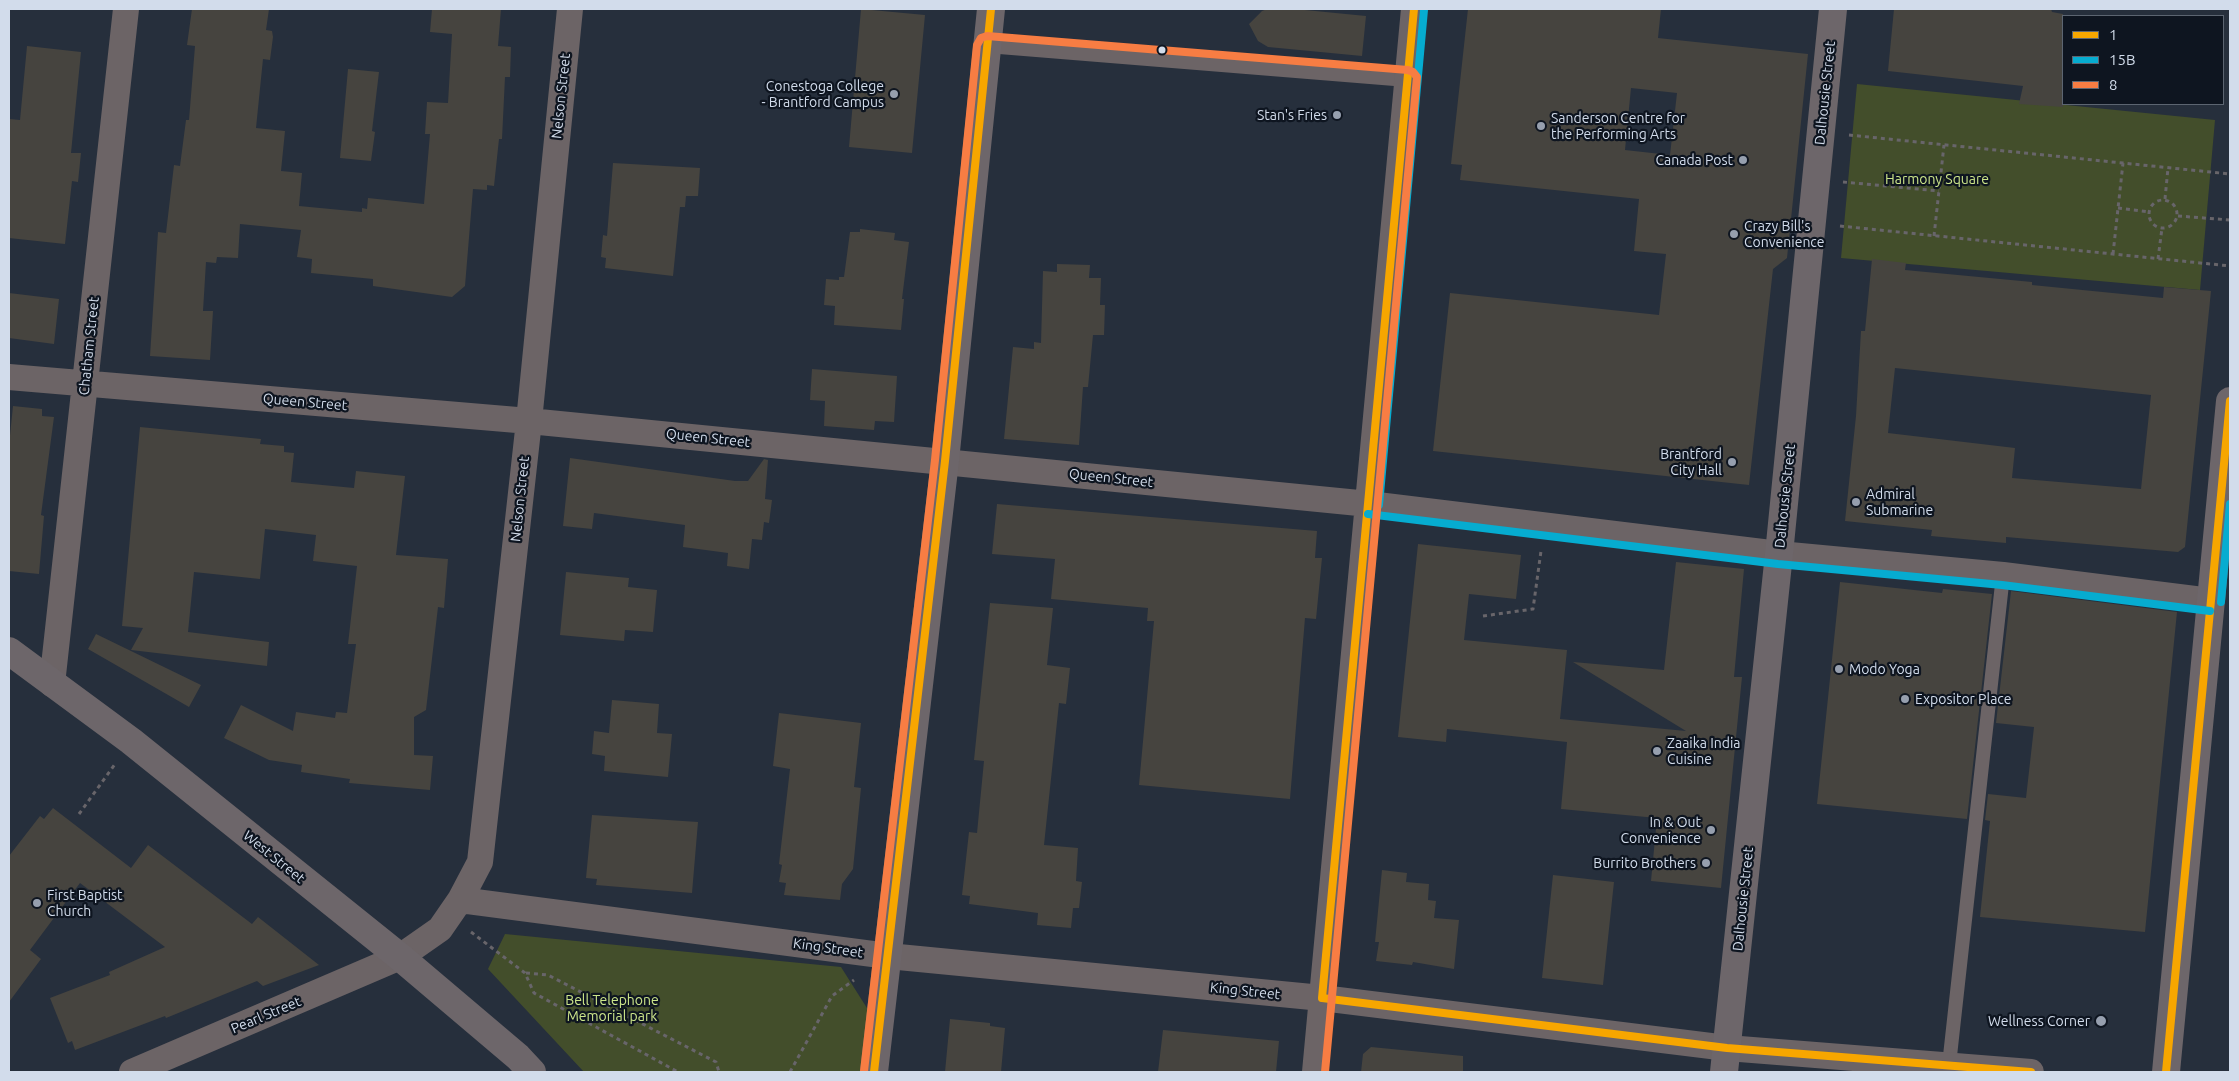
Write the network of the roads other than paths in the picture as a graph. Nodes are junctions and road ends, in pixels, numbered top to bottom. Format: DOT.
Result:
graph roads {
  1 [pos="126,9"];
  2 [pos="570,9"];
  3 [pos="991,9"];
  4 [pos="1414,9"];
  5 [pos="1833,9"];
  6 [pos="987,46"];
  7 [pos="1408,80"];
  8 [pos="9,376"];
  9 [pos="85,383"];
  10 [pos="2230,401"];
  11 [pos="529,421"];
  12 [pos="945,461"];
  13 [pos="1369,504"];
  14 [pos="1779,554"];
  15 [pos="2003,575"];
  16 [pos="2211,601"];
  17 [pos="9,651"];
  18 [pos="52,684"];
  19 [pos="455,908"];
  20 [pos="888,956"];
  21 [pos="400,957"];
  22 [pos="1322,998"];
  23 [pos="1726,1060"];
  24 [pos="1949,1065"];
  25 [pos="132,1072"];
  26 [pos="532,1072"];
  27 [pos="874,1072"];
  28 [pos="1315,1072"];
  29 [pos="2032,1072"];
  30 [pos="2166,1072"];
  1 -- 9 [label="street, Chatham Street"];
  2 -- 11 [label="street, Nelson Street"];
  3 -- 6 [label="main road"];
  4 -- 7 [label="street"];
  5 -- 14 [label="main road, Dalhousie Street"];
  6 -- 7 [label="lane"];
  6 -- 12 [label="main road"];
  7 -- 13 [label="street"];
  8 -- 9 [label="street, Queen Street"];
  9 -- 11 [label="street, Queen Street"];
  9 -- 18 [label="street, Chatham Street"];
  10 -- 16 [label="main road"];
  11 -- 12 [label="street, Queen Street"];
  11 -- 19 [label="street, Nelson Street"];
  12 -- 13 [label="street, Queen Street"];
  12 -- 20 [label="main road"];
  13 -- 14 [label="street, Queen Street"];
  13 -- 22 [label="street"];
  14 -- 15 [label="street, Queen Street"];
  14 -- 23 [label="main road, Dalhousie Street"];
  15 -- 16 [label="street, Queen Street"];
  15 -- 24 [label="lane"];
  16 -- 30 [label="main road"];
  17 -- 18 [label="main road, West Street"];
  18 -- 21 [label="main road, West Street"];
  19 -- 20 [label="street, King Street"];
  19 -- 21 [label="street, Nelson Street"];
  20 -- 22 [label="street, King Street"];
  20 -- 27 [label="main road"];
  21 -- 25 [label="street, Pearl Street"];
  21 -- 26 [label="main road, West Street"];
  22 -- 23 [label="street, King Street"];
  22 -- 28 [label="street"];
  23 -- 24 [label="street, King Street"];
  24 -- 29 [label="street, King Street"];
}
